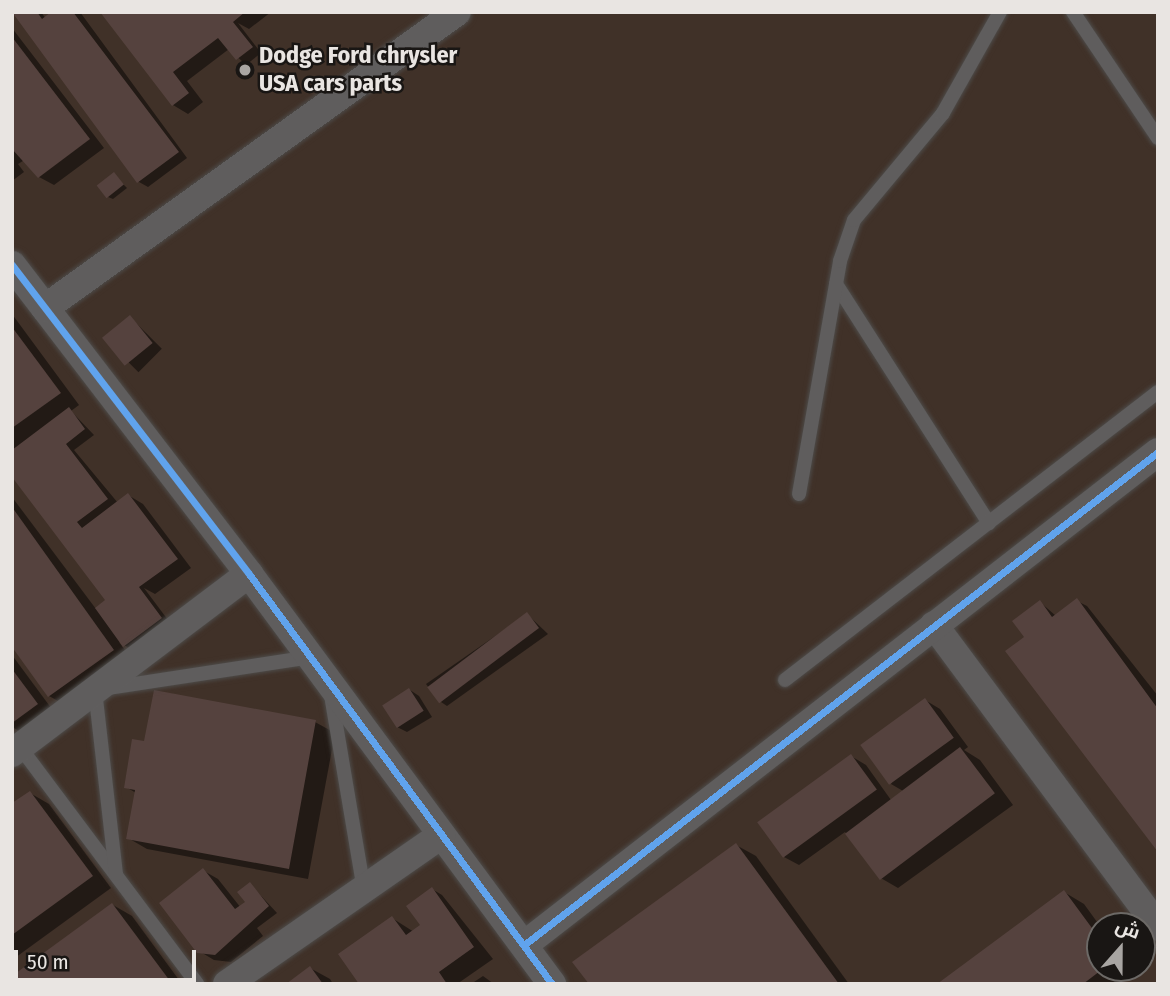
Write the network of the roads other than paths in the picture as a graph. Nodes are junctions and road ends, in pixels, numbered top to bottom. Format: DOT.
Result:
graph roads {
  1 [pos="457,12"];
  2 [pos="1000,12"];
  3 [pos="1073,12"];
  4 [pos="1158,138"];
  5 [pos="12,265"];
  6 [pos="836,284"];
  7 [pos="45,308"];
  8 [pos="1158,392"];
  9 [pos="1158,452"];
  10 [pos="799,494"];
  11 [pos="989,523"];
  12 [pos="249,573"];
  13 [pos="934,625"];
  14 [pos="310,657"];
  15 [pos="785,680"];
  16 [pos="329,684"];
  17 [pos="95,690"];
  18 [pos="16,750"];
  19 [pos="441,835"];
  20 [pos="116,874"];
  21 [pos="364,890"];
  22 [pos="1158,927"];
  23 [pos="524,946"];
  24 [pos="197,984"];
  25 [pos="227,984"];
  26 [pos="552,984"];
  1 -- 7 [label="street"];
  2 -- 6 [label="lane"];
  3 -- 4 [label="lane"];
  5 -- 7 [label="street"];
  6 -- 10 [label="lane"];
  6 -- 11 [label="lane"];
  7 -- 12 [label="street"];
  8 -- 11 [label="lane"];
  9 -- 13 [label="street"];
  11 -- 15 [label="lane"];
  12 -- 14 [label="street"];
  12 -- 17 [label="street"];
  13 -- 22 [label="street"];
  13 -- 23 [label="street"];
  14 -- 16 [label="street"];
  14 -- 17 [label="lane"];
  16 -- 19 [label="street"];
  16 -- 21 [label="lane"];
  17 -- 18 [label="street"];
  17 -- 20 [label="lane"];
  18 -- 20 [label="lane"];
  19 -- 21 [label="street"];
  19 -- 23 [label="street"];
  20 -- 24 [label="lane"];
  21 -- 25 [label="street"];
  23 -- 26 [label="street"];
}
